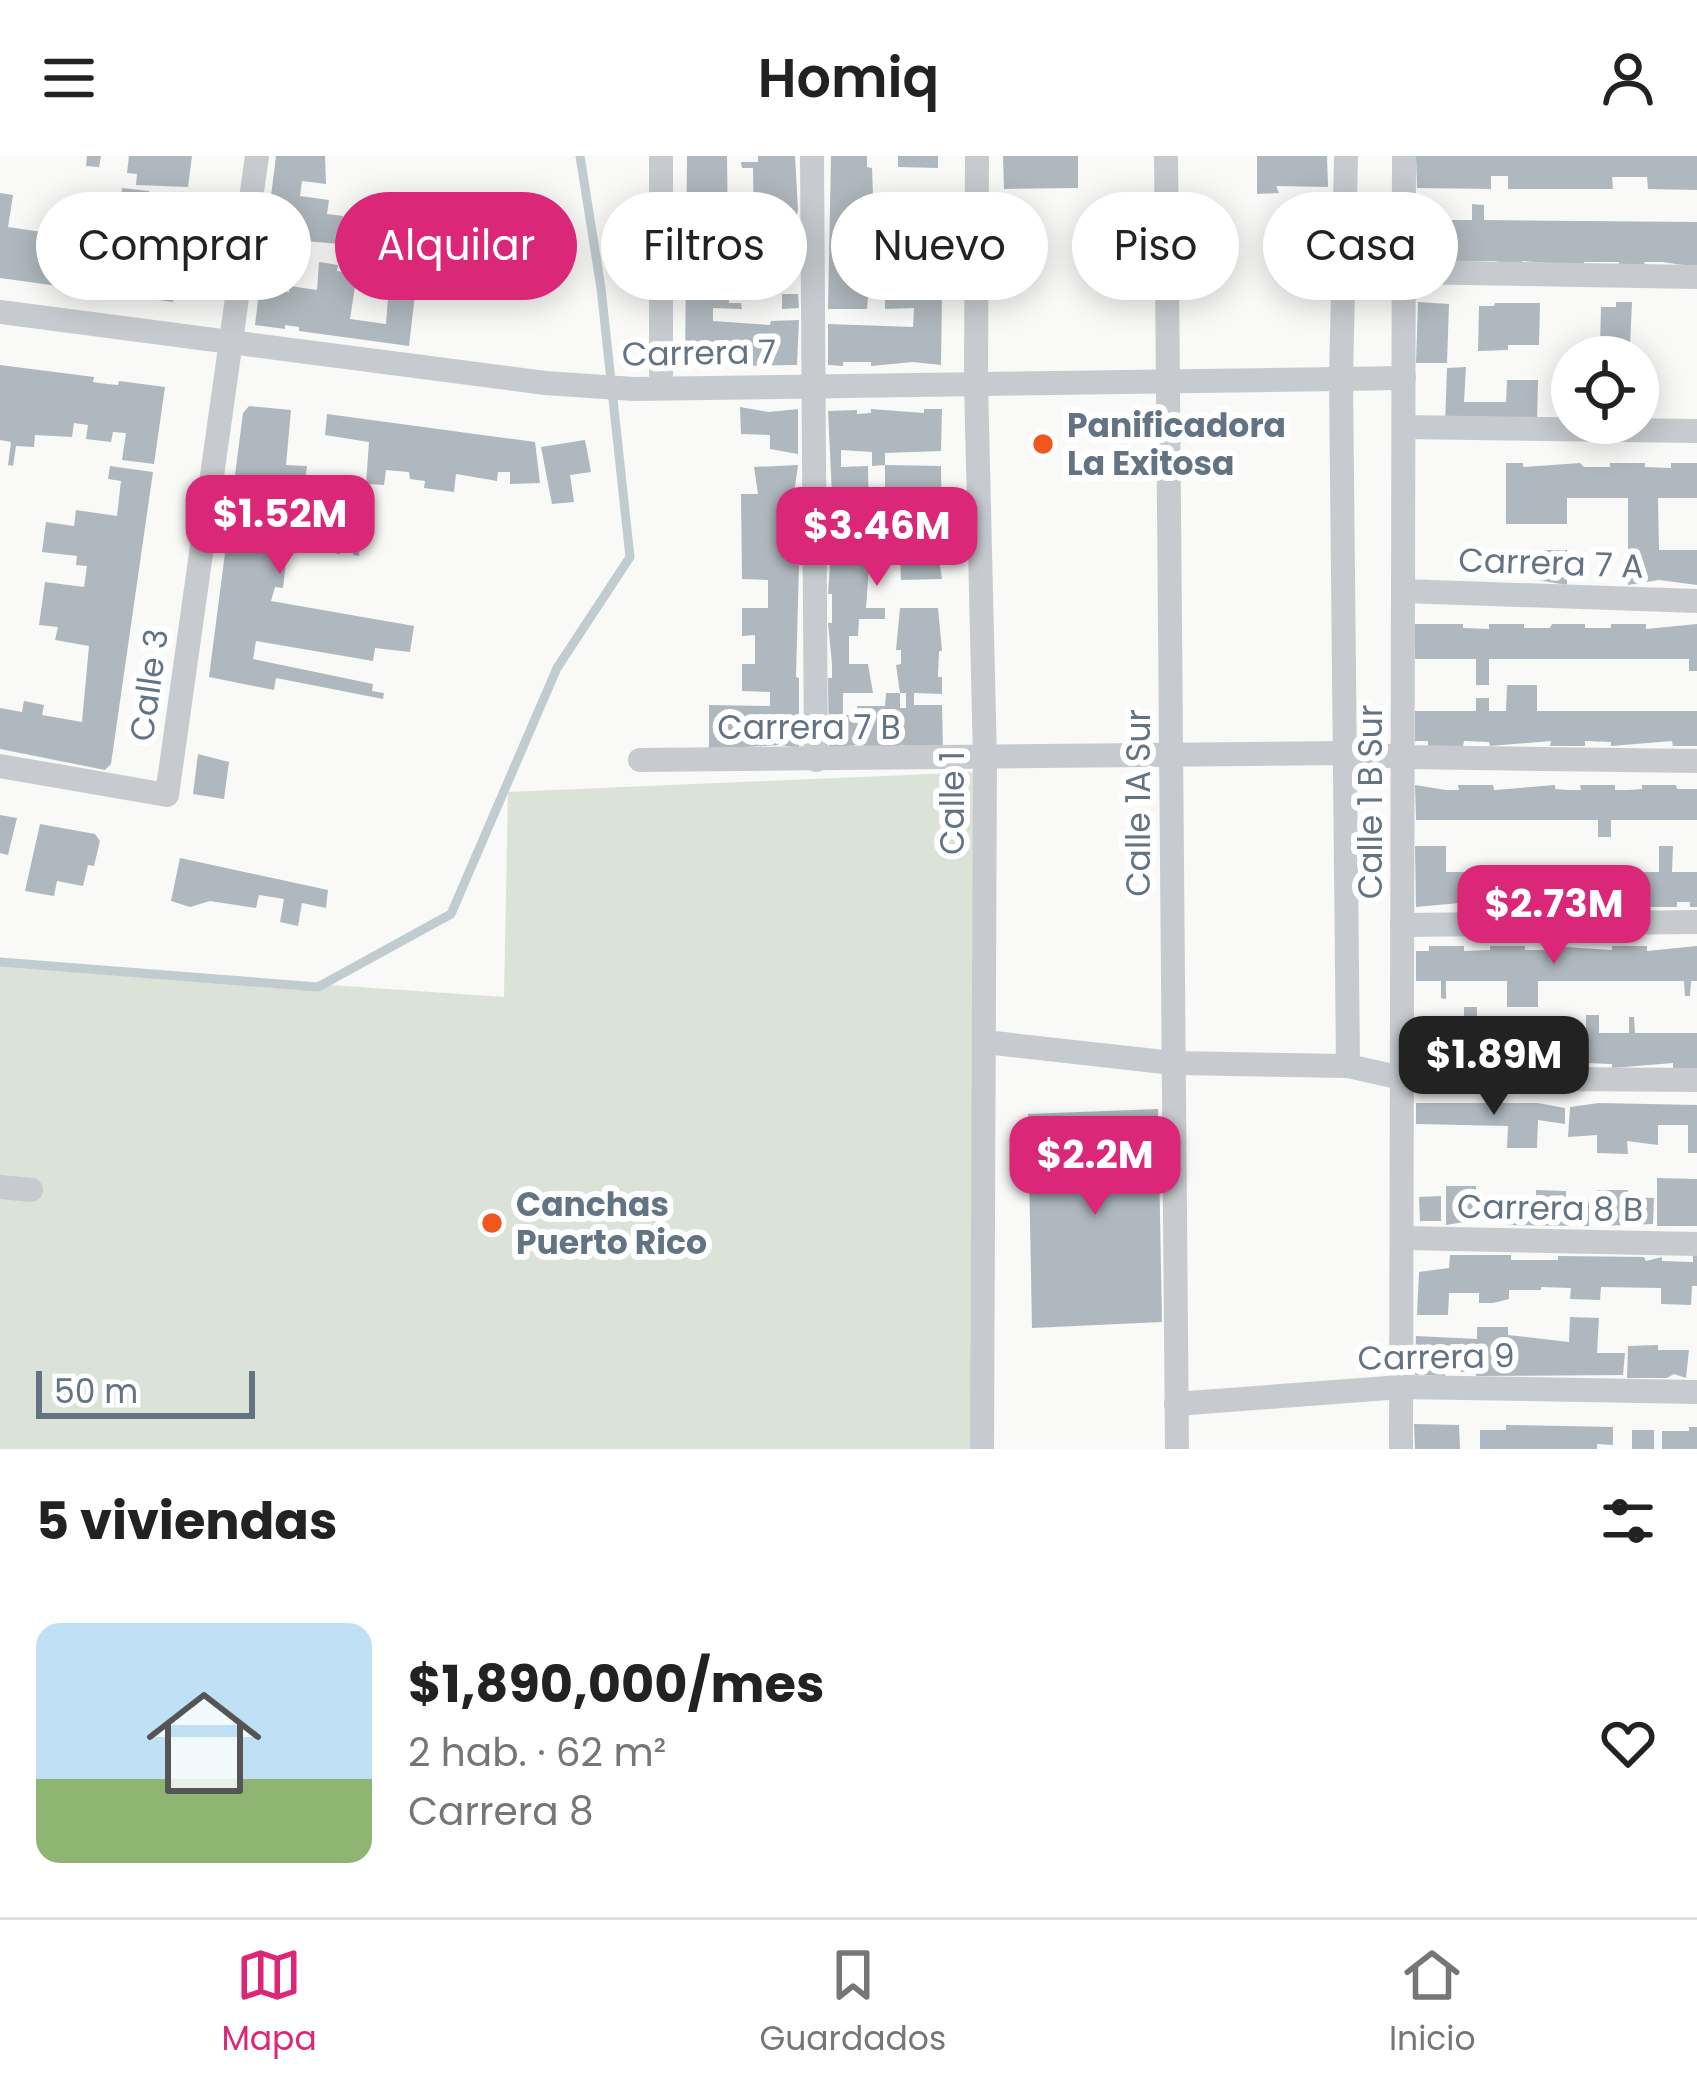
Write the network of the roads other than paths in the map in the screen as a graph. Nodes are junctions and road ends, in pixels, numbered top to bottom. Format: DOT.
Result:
graph roads {
  1 [pos="257,156"];
  2 [pos="661,156"];
  3 [pos="812,156"];
  4 [pos="977,156"];
  5 [pos="1166,156"];
  6 [pos="1346,156"];
  7 [pos="1404,156"];
  8 [pos="1404,192"];
  9 [pos="1458,273"];
  10 [pos="1697,277"];
  11 [pos="1404,300"];
  12 [pos="0,312"];
  13 [pos="231,342"];
  14 [pos="1341,378"];
  15 [pos="1404,378"];
  16 [pos="1168,380"];
  17 [pos="976,383"];
  18 [pos="814,385"];
  19 [pos="661,387"];
  20 [pos="1404,427"];
  21 [pos="1697,431"];
  22 [pos="1403,592"];
  23 [pos="1697,602"];
  24 [pos="1345,753"];
  25 [pos="1171,755"];
  26 [pos="1402,757"];
  27 [pos="985,759"];
  28 [pos="640,760"];
  29 [pos="816,760"];
  30 [pos="1697,761"];
  31 [pos="0,766"];
  32 [pos="1697,922"];
  33 [pos="1402,925"];
  34 [pos="985,1042"];
  35 [pos="1173,1063"];
  36 [pos="1348,1066"];
  37 [pos="1402,1078"];
  38 [pos="1697,1080"];
  39 [pos="0,1186"];
  40 [pos="32,1190"];
  41 [pos="1402,1238"];
  42 [pos="1697,1244"];
  43 [pos="1401,1387"];
  44 [pos="1697,1392"];
  45 [pos="1177,1404"];
  46 [pos="982,1449"];
  47 [pos="1177,1449"];
  48 [pos="1401,1449"];
  1 -- 13 [label="street, Calle 3"];
  2 -- 19 [label="street"];
  3 -- 18 [label="street"];
  4 -- 17 [label="street, Calle 1"];
  5 -- 16 [label="street, Calle 1A Sur"];
  6 -- 14 [label="street, Calle 1 B Sur"];
  7 -- 8 [label="street, Calle 1 B Sur"];
  9 -- 10 [label="street"];
  11 -- 15 [label="street, Calle 1 B Sur"];
  12 -- 13 [label="street, Carrera 7"];
  13 -- 19 [label="street, Carrera 7"];
  13 -- 31 [label="street, Calle 3"];
  14 -- 15 [label="street, Carrera 7"];
  14 -- 16 [label="street, Carrera 7"];
  14 -- 24 [label="street, Calle 1 B Sur"];
  15 -- 20 [label="street, Calle 1 B Sur"];
  16 -- 17 [label="street, Carrera 7"];
  16 -- 25 [label="street, Calle 1A Sur"];
  17 -- 18 [label="street, Carrera 7"];
  17 -- 27 [label="street, Calle 1"];
  18 -- 19 [label="street, Carrera 7"];
  18 -- 29 [label="street"];
  20 -- 21 [label="street"];
  20 -- 22 [label="street, Calle 1 B Sur"];
  22 -- 23 [label="street, Carrera 7 A"];
  22 -- 26 [label="street, Calle 1 B Sur"];
  24 -- 25 [label="street, Carrera 7 B"];
  24 -- 26 [label="street, Carrera 7 B"];
  24 -- 36 [label="street, Calle 1 B Sur"];
  25 -- 27 [label="street, Carrera 7 B"];
  25 -- 35 [label="street, Calle 1A Sur"];
  26 -- 30 [label="street, Carrera 7 B"];
  26 -- 33 [label="street, Calle 1 B Sur"];
  27 -- 29 [label="street, Carrera 7 B"];
  27 -- 34 [label="street, Calle 1"];
  28 -- 29 [label="street, Carrera 7 B"];
  32 -- 33 [label="street"];
  33 -- 37 [label="street, Calle 1 B Sur"];
  34 -- 35 [label="street"];
  34 -- 46 [label="street, Calle 1"];
  35 -- 36 [label="street"];
  35 -- 45 [label="street, Calle 1A Sur"];
  36 -- 37 [label="street"];
  37 -- 38 [label="street"];
  37 -- 41 [label="street, Calle 1 B Sur"];
  39 -- 40 [label="street"];
  41 -- 42 [label="street, Carrera 8 B"];
  41 -- 43 [label="street, Calle 1 B Sur"];
  43 -- 44 [label="street, Carrera 9"];
  43 -- 45 [label="street, Carrera 9"];
  43 -- 48 [label="street, Calle 1 B Sur"];
  45 -- 47 [label="street, Calle 1A Sur"];
}
